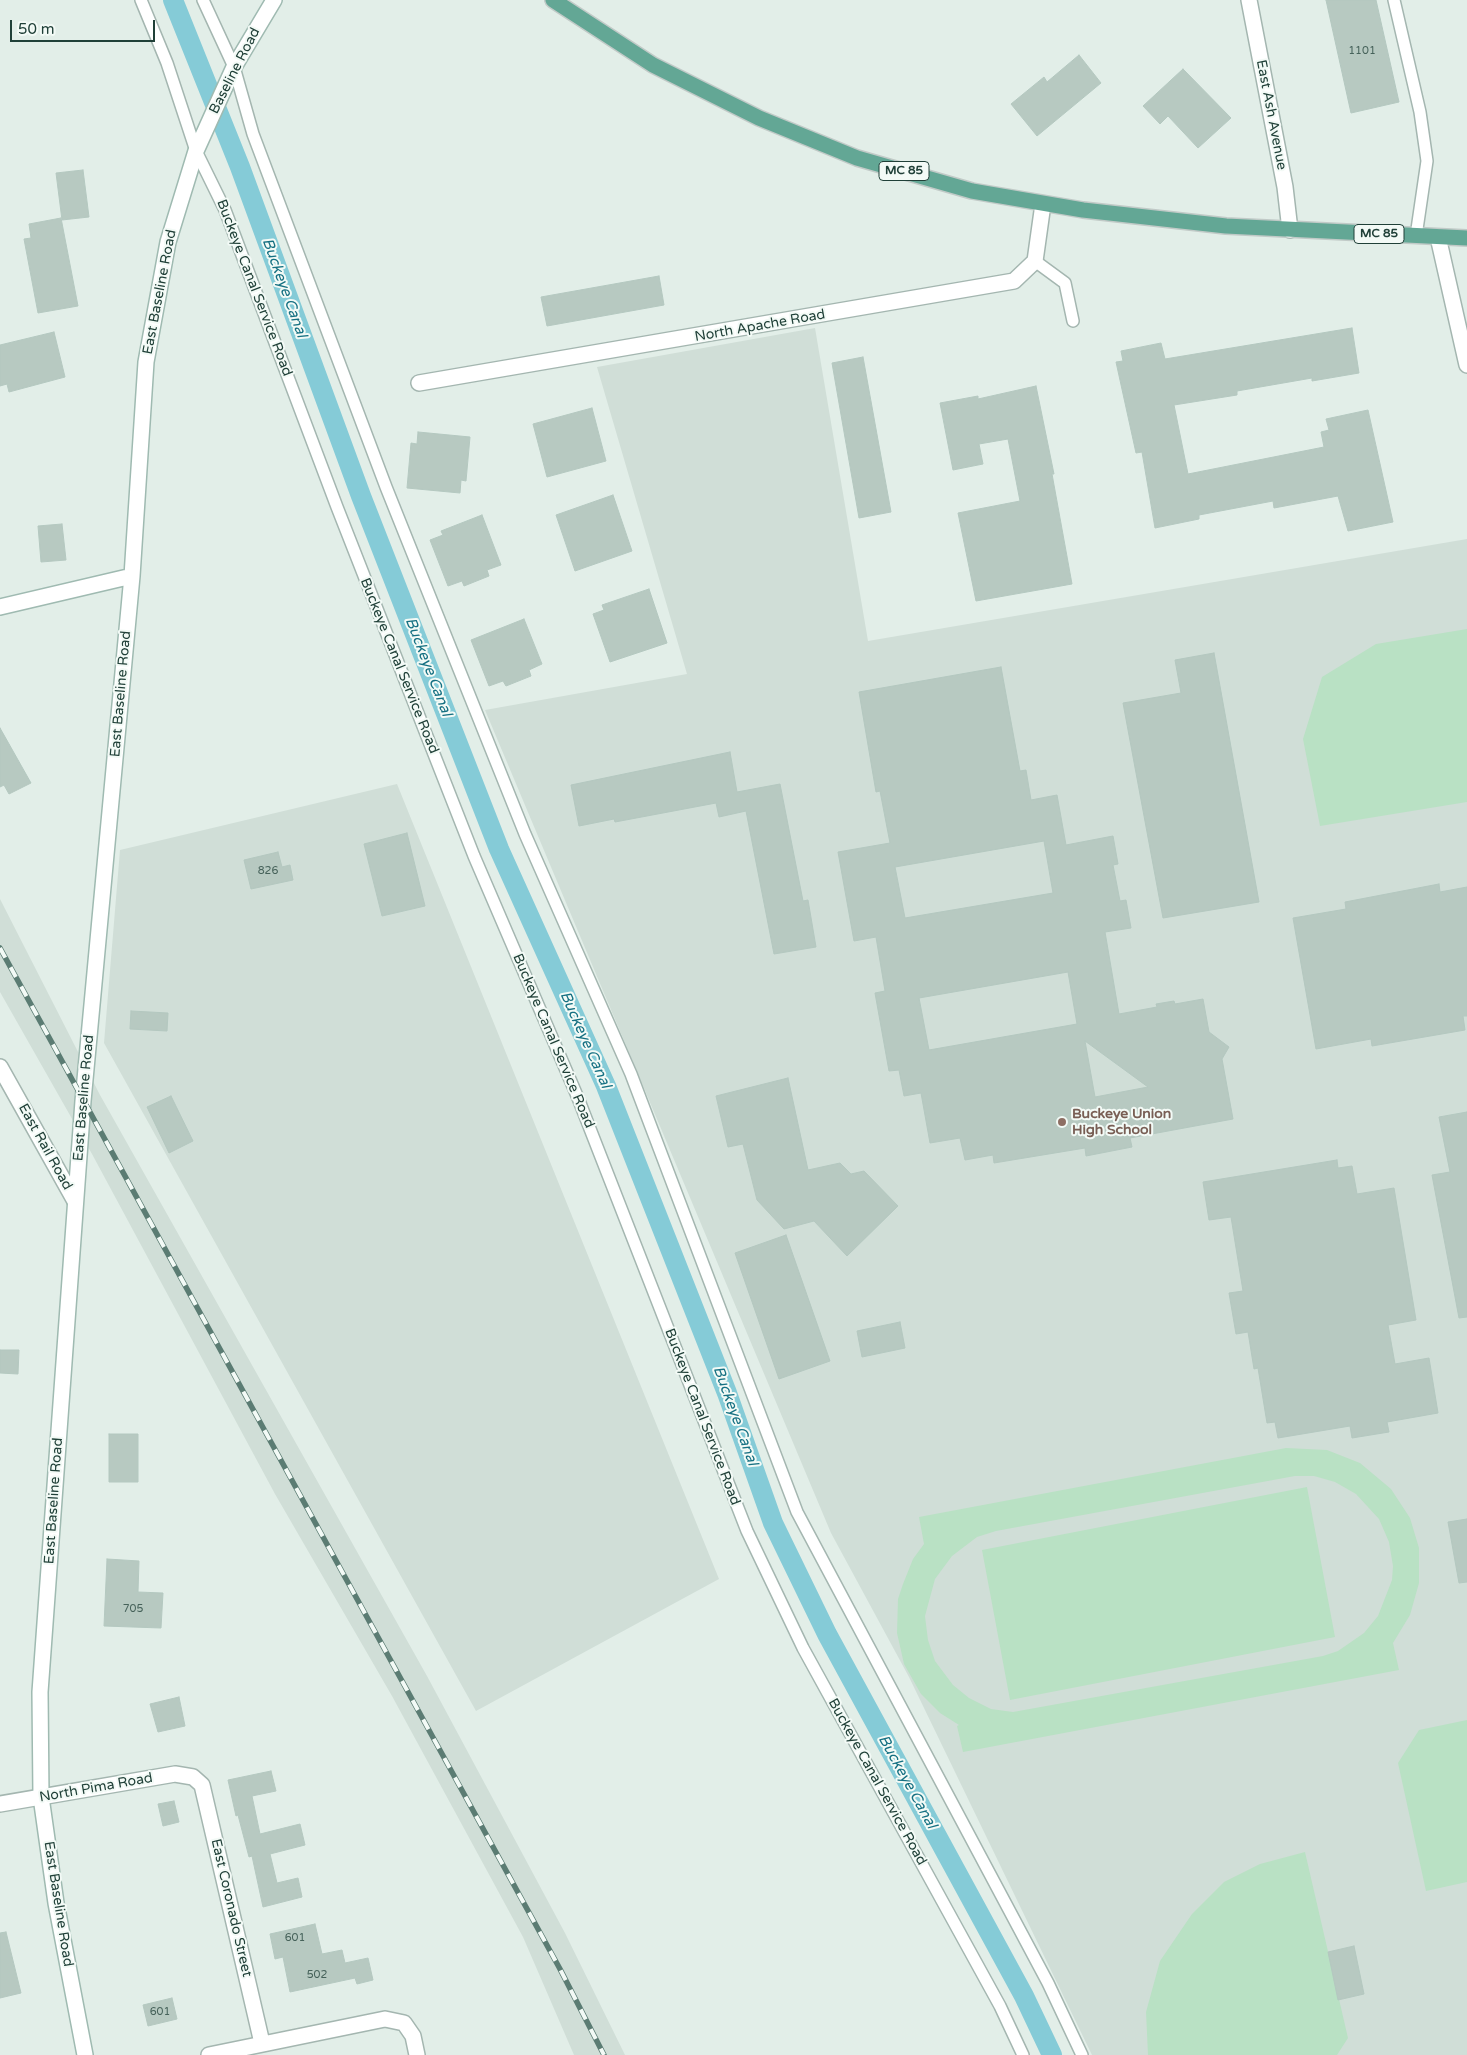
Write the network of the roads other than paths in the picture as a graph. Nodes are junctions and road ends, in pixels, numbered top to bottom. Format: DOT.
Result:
graph roads {
  1 [pos="141,0"];
  2 [pos="203,0"];
  3 [pos="274,0"];
  4 [pos="553,0"];
  5 [pos="1249,0"];
  6 [pos="1394,0"];
  7 [pos="232,72"];
  8 [pos="197,147"];
  9 [pos="1043,204"];
  10 [pos="1290,230"];
  11 [pos="1416,236"];
  12 [pos="1438,237"];
  13 [pos="1467,238"];
  14 [pos="1036,261"];
  15 [pos="1073,321"];
  16 [pos="1467,365"];
  17 [pos="419,383"];
  18 [pos="132,576"];
  19 [pos="0,607"];
  20 [pos="0,1067"];
  21 [pos="75,1201"];
  22 [pos="193,1777"];
  23 [pos="41,1798"];
  24 [pos="0,1804"];
  25 [pos="255,2048"];
  26 [pos="86,2055"];
  27 [pos="209,2055"];
  28 [pos="417,2055"];
  29 [pos="1023,2055"];
  30 [pos="1082,2055"];
  1 -- 8 [label="lane, Buckeye Canal Service Road"];
  2 -- 7 [label="lane"];
  3 -- 7 [label="main road, Baseline Road"];
  4 -- 9 [label="main road, MC 85"];
  5 -- 10 [label="main road, East Ash Avenue"];
  6 -- 11 [label="lane"];
  7 -- 8 [label="main road, Baseline Road"];
  7 -- 30 [label="lane"];
  8 -- 18 [label="main road, East Baseline Road"];
  8 -- 29 [label="lane, Buckeye Canal Service Road"];
  9 -- 10 [label="main road, MC 85"];
  9 -- 14 [label="main road"];
  10 -- 11 [label="main road, MC 85"];
  11 -- 12 [label="main road, MC 85"];
  12 -- 13 [label="main road, MC 85"];
  12 -- 16 [label="main road"];
  14 -- 15 [label="lane"];
  14 -- 17 [label="main road, North Apache Road"];
  18 -- 19 [label="main road"];
  18 -- 21 [label="main road, East Baseline Road"];
  20 -- 21 [label="main road, East Rail Road"];
  21 -- 23 [label="main road, East Baseline Road"];
  22 -- 23 [label="main road, North Pima Road"];
  22 -- 25 [label="main road, East Coronado Street"];
  23 -- 24 [label="main road, North Pima Road"];
  23 -- 26 [label="main road, East Baseline Road"];
  25 -- 27 [label="main road"];
  25 -- 28 [label="main road"];
}
